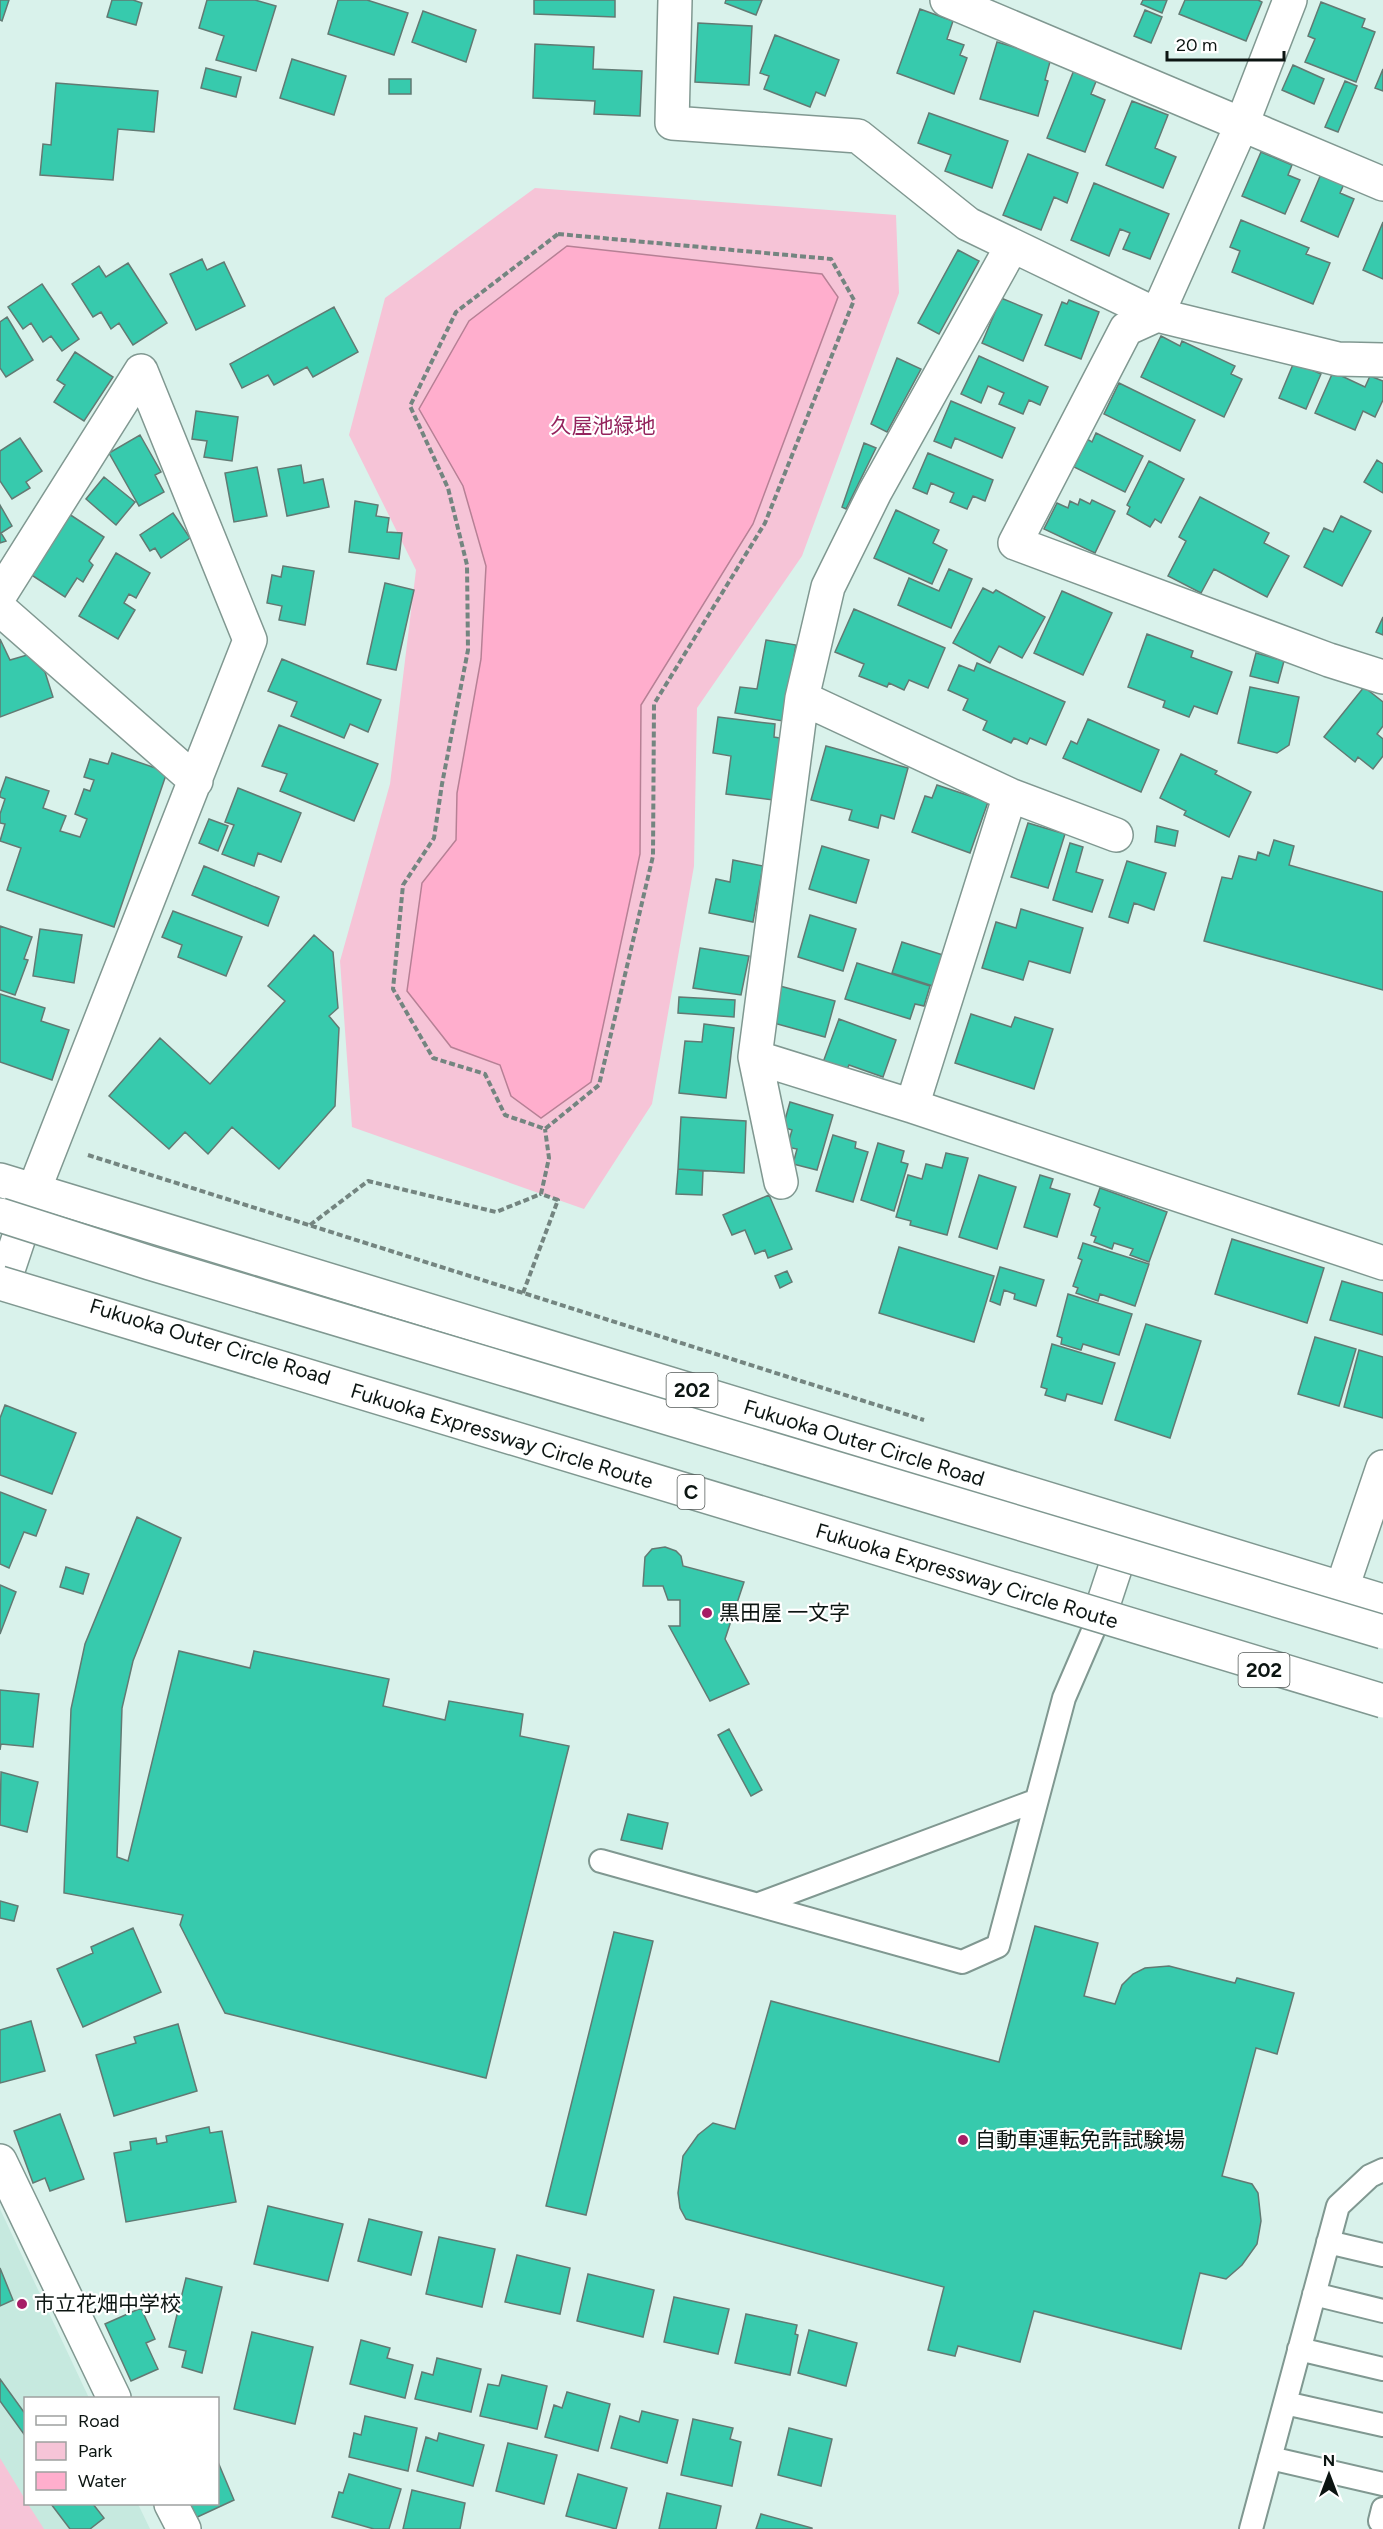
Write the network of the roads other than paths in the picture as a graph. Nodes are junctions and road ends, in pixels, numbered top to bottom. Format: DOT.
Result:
graph roads {
  1 [pos="675,0"];
  2 [pos="947,0"];
  3 [pos="1290,0"];
  4 [pos="1242,124"];
  5 [pos="1383,184"];
  6 [pos="1012,246"];
  7 [pos="1157,315"];
  8 [pos="1383,360"];
  9 [pos="0,595"];
  10 [pos="0,609"];
  11 [pos="1383,677"];
  12 [pos="802,698"];
  13 [pos="196,781"];
  14 [pos="1010,795"];
  15 [pos="1116,835"];
  16 [pos="755,1057"];
  17 [pos="912,1106"];
  18 [pos="0,1180"];
  19 [pos="781,1182"];
  20 [pos="34,1190"];
  21 [pos="0,1215"];
  22 [pos="1383,1263"];
  23 [pos="1,1283"];
  24 [pos="1383,1467"];
  25 [pos="1130,1524"];
  26 [pos="1342,1588"];
  27 [pos="1383,1601"];
  28 [pos="1099,1617"];
  29 [pos="1383,1632"];
  30 [pos="1383,1701"];
  31 [pos="1383,1708"];
  32 [pos="1035,1801"];
  33 [pos="601,1860"];
  34 [pos="759,1904"];
  35 [pos="0,2161"];
  36 [pos="1383,2170"];
  37 [pos="1328,2242"];
  38 [pos="1382,2253"];
  39 [pos="1314,2294"];
  40 [pos="1383,2311"];
  41 [pos="1299,2349"];
  42 [pos="1383,2369"];
  43 [pos="114,2397"];
  44 [pos="1285,2403"];
  45 [pos="1383,2425"];
  46 [pos="1270,2458"];
  47 [pos="1383,2484"];
  48 [pos="172,2505"];
  49 [pos="184,2529"];
  50 [pos="1251,2529"];
  1 -- 6 [label="main road"];
  2 -- 4 [label="main road"];
  3 -- 4 [label="main road"];
  4 -- 5 [label="main road"];
  4 -- 7 [label="main road"];
  6 -- 7 [label="main road"];
  6 -- 12 [label="main road"];
  7 -- 8 [label="main road"];
  7 -- 11 [label="main road"];
  9 -- 13 [label="main road"];
  10 -- 13 [label="main road"];
  12 -- 14 [label="main road"];
  12 -- 16 [label="main road"];
  13 -- 20 [label="main road"];
  14 -- 15 [label="main road"];
  14 -- 17 [label="main road"];
  16 -- 17 [label="main road"];
  16 -- 19 [label="main road"];
  17 -- 22 [label="main road"];
  18 -- 20 [label="main road, Fukuoka Outer Circle Road / 202"];
  20 -- 23 [label="main road"];
  20 -- 25 [label="main road, Fukuoka Outer Circle Road / 202"];
  21 -- 29 [label="main road, bridge"];
  23 -- 28 [label="main road, Fukuoka Outer Circle Road / 202"];
  23 -- 30 [label="main road, Fukuoka Expressway Circle Route / C, bridge"];
  24 -- 26 [label="main road"];
  25 -- 26 [label="main road, Fukuoka Outer Circle Road / 202"];
  25 -- 28 [label="main road"];
  26 -- 27 [label="main road, Fukuoka Outer Circle Road / 202"];
  28 -- 31 [label="main road, Fukuoka Outer Circle Road / 202"];
  28 -- 32 [label="lane"];
  32 -- 34 [label="lane"];
  32 -- 34 [label="lane"];
  33 -- 34 [label="lane"];
  35 -- 43 [label="main road"];
  36 -- 37 [label="lane"];
  37 -- 38 [label="lane"];
  37 -- 39 [label="lane"];
  39 -- 40 [label="lane"];
  39 -- 41 [label="lane"];
  41 -- 42 [label="lane"];
  41 -- 44 [label="lane"];
  44 -- 45 [label="lane"];
  44 -- 46 [label="lane"];
  46 -- 47 [label="lane"];
  46 -- 50 [label="lane"];
  48 -- 49 [label="main road"];
}
